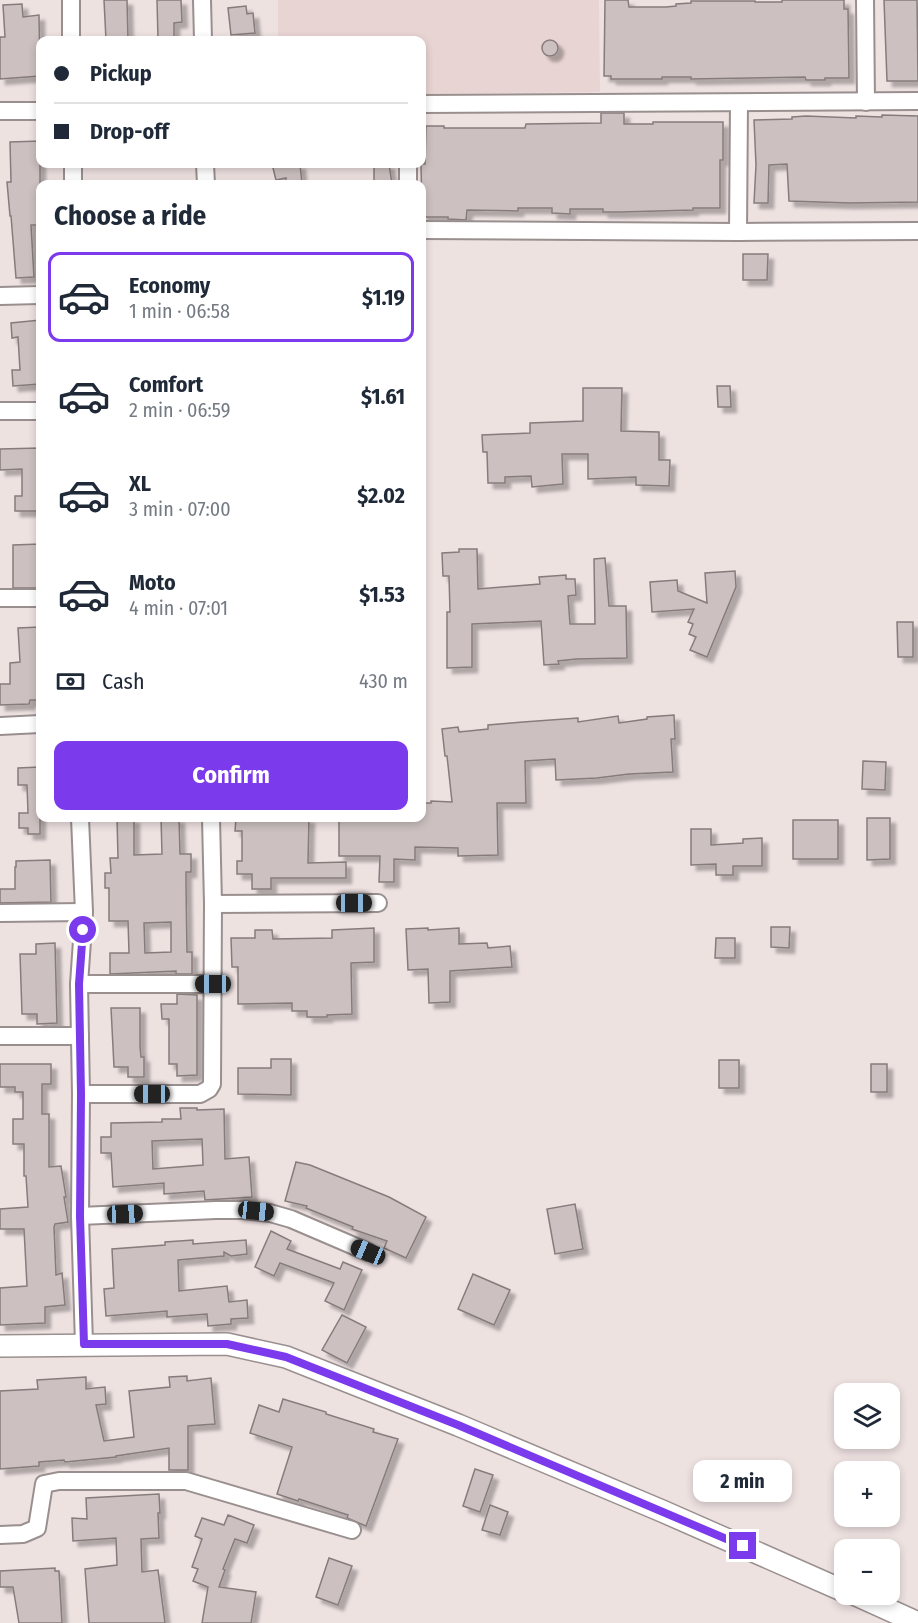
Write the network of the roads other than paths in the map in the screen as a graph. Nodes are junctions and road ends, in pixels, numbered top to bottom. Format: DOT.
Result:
graph roads {
  1 [pos="71,0"];
  2 [pos="202,0"];
  3 [pos="865,0"];
  4 [pos="71,36"];
  5 [pos="203,36"];
  6 [pos="918,101"];
  7 [pos="866,102"];
  8 [pos="739,103"];
  9 [pos="426,104"];
  10 [pos="0,111"];
  11 [pos="36,111"];
  12 [pos="426,230"];
  13 [pos="918,231"];
  14 [pos="738,232"];
  15 [pos="36,295"];
  16 [pos="0,296"];
  17 [pos="0,411"];
  18 [pos="36,411"];
  19 [pos="0,598"];
  20 [pos="36,598"];
  21 [pos="36,724"];
  22 [pos="0,726"];
  23 [pos="80,822"];
  24 [pos="211,822"];
  25 [pos="378,903"];
  26 [pos="213,904"];
  27 [pos="84,912"];
  28 [pos="0,913"];
  29 [pos="79,984"];
  30 [pos="213,984"];
  31 [pos="0,1036"];
  32 [pos="80,1036"];
  33 [pos="81,1094"];
  34 [pos="80,1216"];
  35 [pos="368,1252"];
  36 [pos="84,1344"];
  37 [pos="0,1346"];
  38 [pos="352,1530"];
  39 [pos="0,1535"];
  40 [pos="834,1587"];
  41 [pos="878,1605"];
  42 [pos="918,1623"];
  1 -- 4 [label="street"];
  2 -- 5 [label="street"];
  3 -- 7 [label="street"];
  6 -- 7 [label="street"];
  7 -- 8 [label="street"];
  8 -- 9 [label="street"];
  8 -- 14 [label="street"];
  10 -- 11 [label="street"];
  12 -- 14 [label="street"];
  13 -- 14 [label="street"];
  15 -- 16 [label="street"];
  17 -- 18 [label="street"];
  19 -- 20 [label="street"];
  21 -- 22 [label="street"];
  23 -- 27 [label="street"];
  24 -- 26 [label="street"];
  25 -- 26 [label="street"];
  26 -- 30 [label="street"];
  27 -- 28 [label="street"];
  27 -- 29 [label="street"];
  29 -- 30 [label="street"];
  29 -- 32 [label="street"];
  30 -- 33 [label="street"];
  31 -- 32 [label="street"];
  32 -- 33 [label="street"];
  33 -- 34 [label="street"];
  34 -- 35 [label="street"];
  34 -- 36 [label="street"];
  36 -- 37 [label="street"];
  36 -- 40 [label="street"];
  38 -- 39 [label="street"];
  41 -- 42 [label="street"];
}
